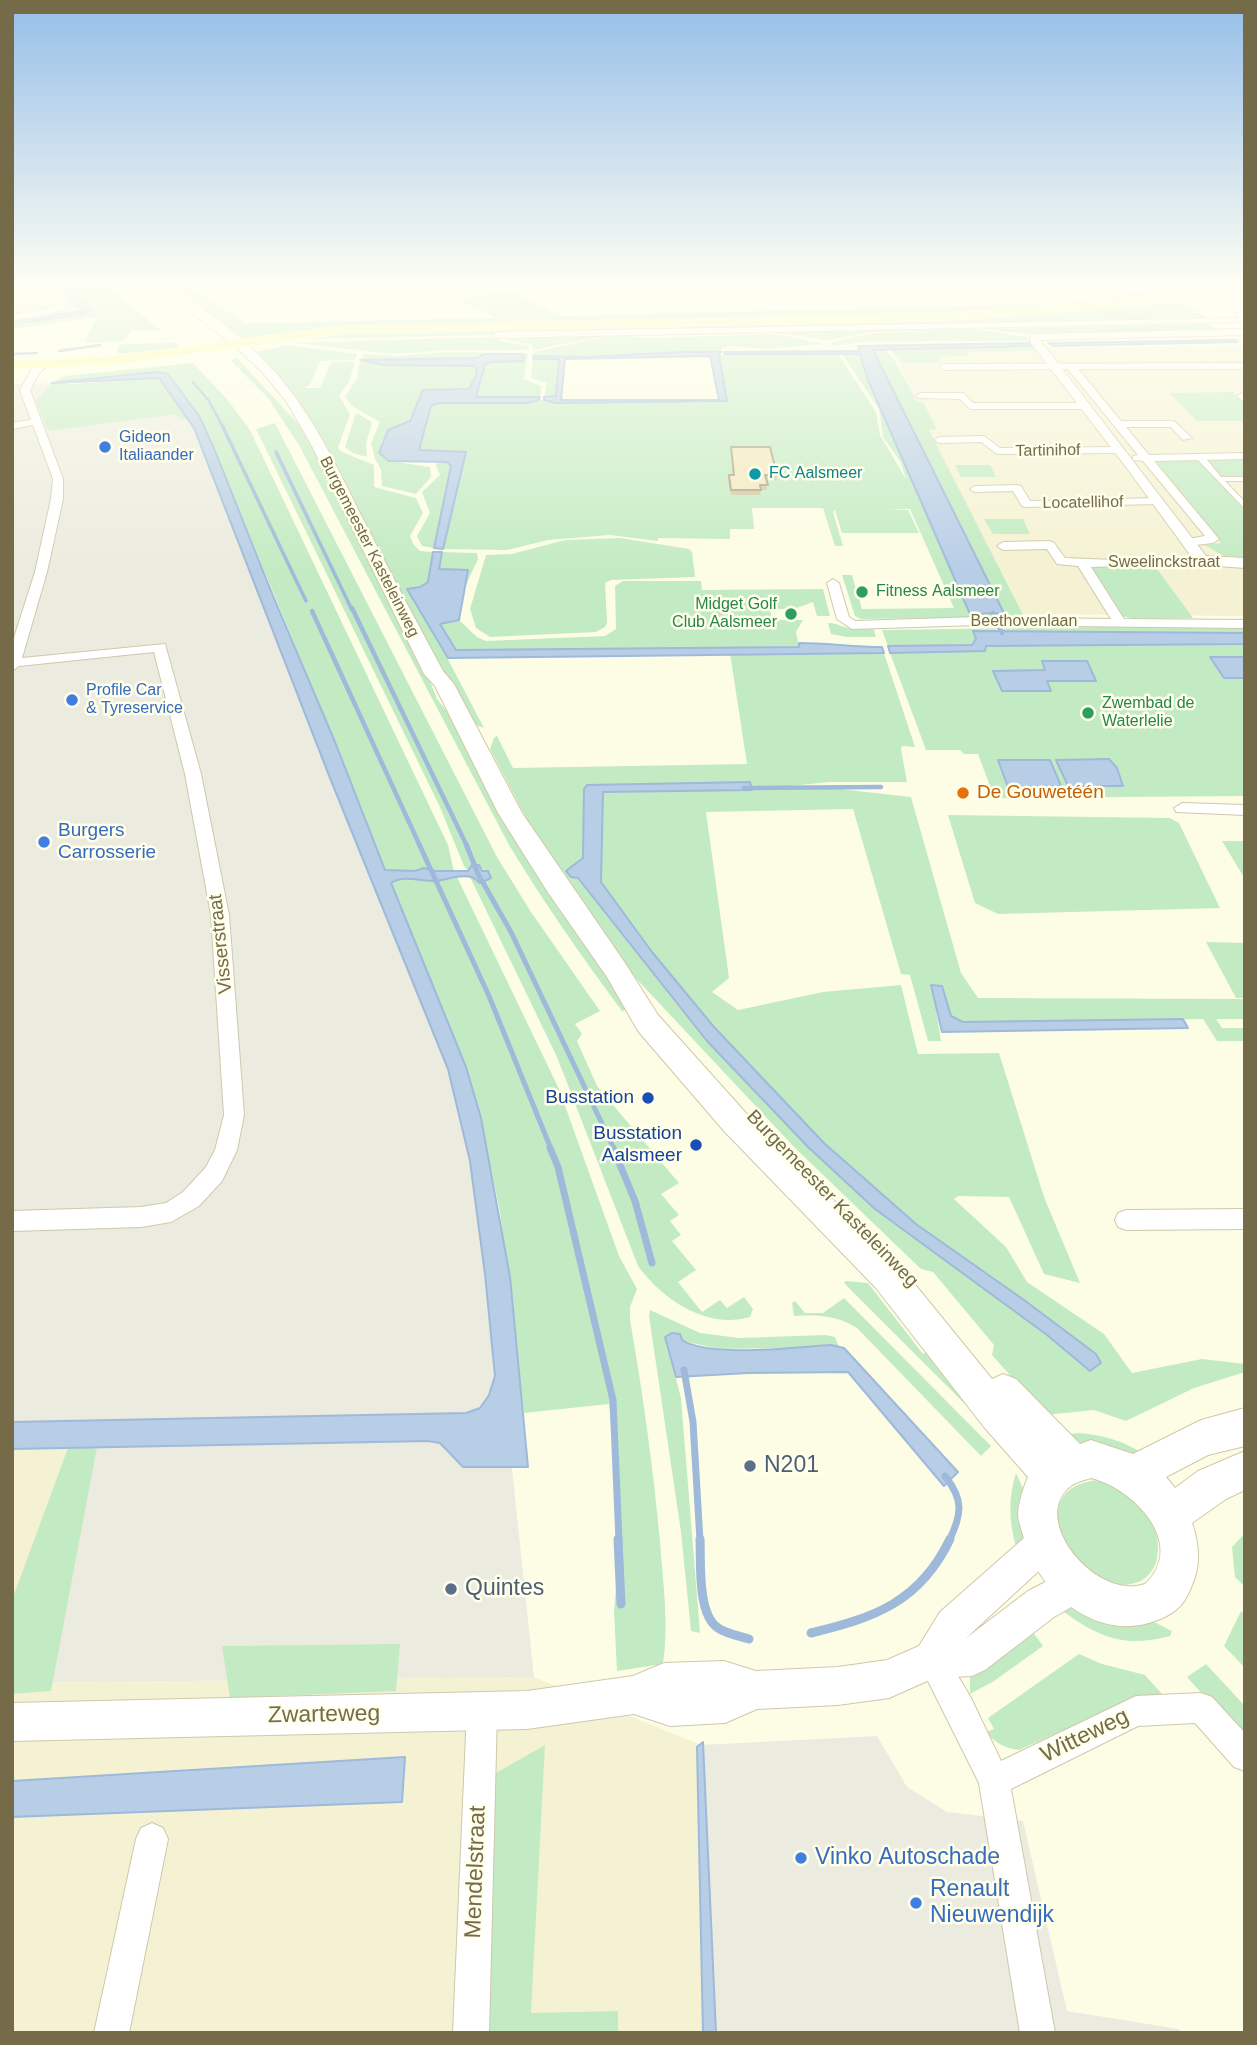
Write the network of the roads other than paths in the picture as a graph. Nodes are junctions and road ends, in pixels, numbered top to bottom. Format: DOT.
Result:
graph roads {
  1 [pos="33,379"];
  2 [pos="265,379"];
  3 [pos="1065,379"];
  4 [pos="1081,379"];
  5 [pos="921,396"];
  6 [pos="1086,406"];
  7 [pos="36,422"];
  8 [pos="1116,424"];
  9 [pos="12,426"];
  10 [pos="1187,438"];
  11 [pos="939,439"];
  12 [pos="1123,454"];
  13 [pos="1245,456"];
  14 [pos="1200,457"];
  15 [pos="1146,458"];
  16 [pos="1219,479"];
  17 [pos="1245,479"];
  18 [pos="975,489"];
  19 [pos="1158,501"];
  20 [pos="1245,507"];
  21 [pos="1187,542"];
  22 [pos="1003,546"];
  23 [pos="1201,560"];
  24 [pos="1245,563"];
  25 [pos="1083,564"];
  26 [pos="833,583"];
  27 [pos="1120,623"];
  28 [pos="1245,624"];
  29 [pos="13,664"];
  30 [pos="1182,808"];
  31 [pos="1245,810"];
  32 [pos="1245,1219"];
  33 [pos="1126,1220"];
  34 [pos="12,1222"];
  35 [pos="1245,1427"];
  36 [pos="1062,1468"];
  37 [pos="1245,1470"];
  38 [pos="1134,1475"];
  39 [pos="1170,1515"];
  40 [pos="1044,1543"];
  41 [pos="1074,1585"];
  42 [pos="932,1658"];
  43 [pos="482,1711"];
  44 [pos="12,1722"];
  45 [pos="1245,1756"];
  46 [pos="994,1781"];
  47 [pos="152,1839"];
  48 [pos="111,2033"];
  49 [pos="471,2033"];
  50 [pos="1038,2033"];
  1 -- 7 [label="street"];
  2 -- 36 [label="main road, Burgemeester Kasteleinweg"];
  3 -- 6 [label="street"];
  4 -- 8 [label="street"];
  5 -- 6 [label="street"];
  6 -- 12 [label="street"];
  7 -- 9 [label="street"];
  7 -- 29 [label="street"];
  8 -- 10 [label="street"];
  8 -- 15 [label="street"];
  11 -- 12 [label="street, Tartinihof"];
  12 -- 15 [label="street, Tartinihof"];
  12 -- 19 [label="street"];
  13 -- 14 [label="street, Tartinihof"];
  14 -- 15 [label="street, Tartinihof"];
  14 -- 16 [label="street"];
  15 -- 21 [label="street"];
  16 -- 17 [label="street"];
  16 -- 20 [label="street"];
  18 -- 19 [label="street, Locatellihof"];
  19 -- 21 [label="street"];
  21 -- 23 [label="street"];
  22 -- 25 [label="street, Sweelinckstraat"];
  23 -- 24 [label="street, Sweelinckstraat"];
  23 -- 25 [label="street, Sweelinckstraat"];
  25 -- 27 [label="street, Sweelinckstraat"];
  26 -- 27 [label="street, Beethovenlaan"];
  27 -- 28 [label="street, Beethovenlaan"];
  29 -- 34 [label="street, Visserstraat"];
  30 -- 31 [label="street"];
  32 -- 33 [label="street"];
  35 -- 38 [label="main road"];
  36 -- 38 [label="main road"];
  36 -- 40 [label="main road"];
  37 -- 39 [label="main road"];
  38 -- 39 [label="main road"];
  39 -- 41 [label="main road"];
  40 -- 41 [label="main road"];
  40 -- 42 [label="street"];
  41 -- 42 [label="street, Zwarteweg"];
  42 -- 43 [label="street, Zwarteweg"];
  42 -- 46 [label="street"];
  43 -- 44 [label="street, Zwarteweg"];
  43 -- 49 [label="street, Mendelstraat"];
  45 -- 46 [label="street, Witteweg"];
  46 -- 50 [label="street"];
  47 -- 48 [label="street"];
}
